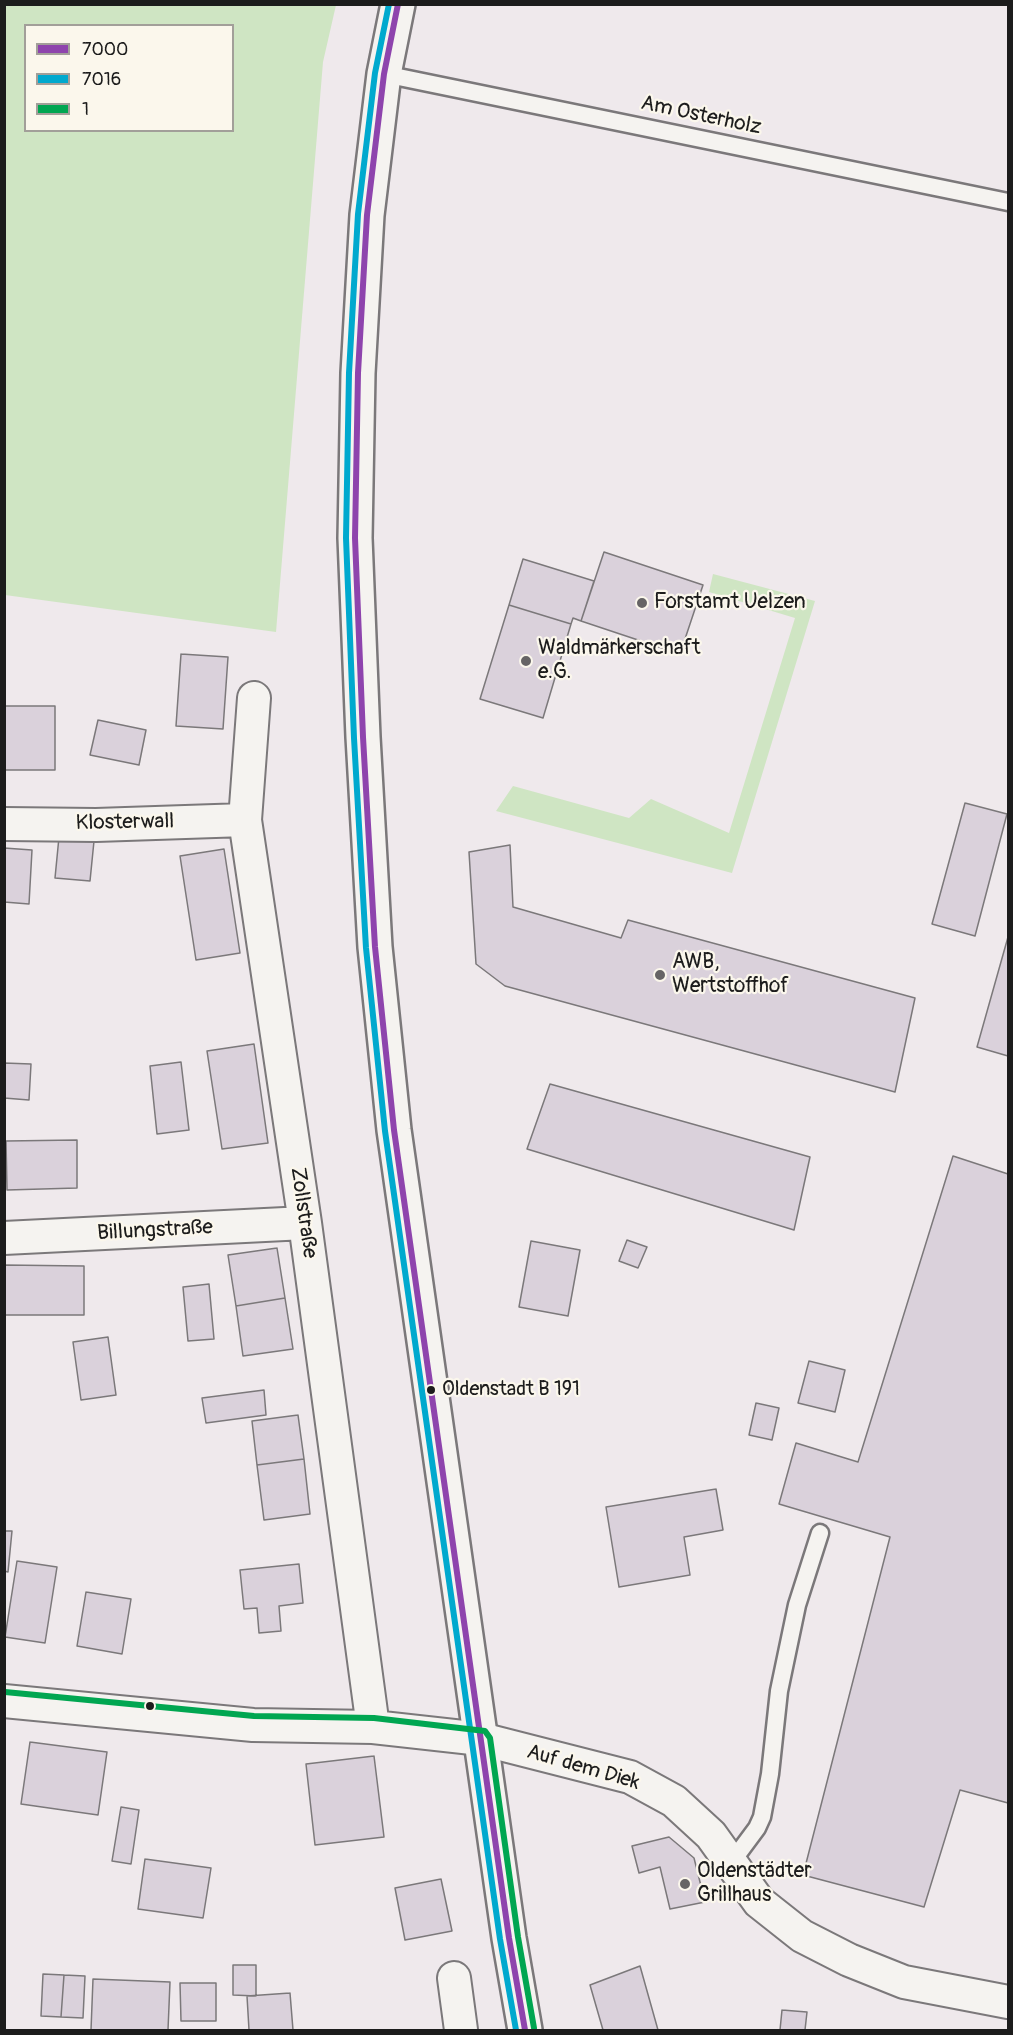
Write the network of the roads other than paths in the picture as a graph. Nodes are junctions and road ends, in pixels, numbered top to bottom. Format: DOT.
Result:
graph roads {
  1 [pos="398,4"];
  2 [pos="384,74"];
  3 [pos="1008,202"];
  4 [pos="254,698"];
  5 [pos="245,820"];
  6 [pos="4,824"];
  7 [pos="305,1223"];
  8 [pos="4,1238"];
  9 [pos="820,1533"];
  10 [pos="4,1701"];
  11 [pos="373,1727"];
  12 [pos="481,1739"];
  13 [pos="731,1863"];
  14 [pos="454,1977"];
  15 [pos="1008,2002"];
  16 [pos="461,2031"];
  17 [pos="525,2031"];
  1 -- 2 [label="main road"];
  2 -- 3 [label="lane, Am Osterholz"];
  2 -- 12 [label="main road"];
  4 -- 5 [label="street, Zollstraße"];
  5 -- 6 [label="street, Klosterwall"];
  5 -- 7 [label="street, Zollstraße"];
  7 -- 8 [label="street, Billungstraße"];
  7 -- 11 [label="street, Zollstraße"];
  9 -- 13 [label="lane"];
  10 -- 11 [label="street, Auf dem Diek"];
  11 -- 12 [label="street, Auf dem Diek"];
  12 -- 13 [label="street, Auf dem Diek"];
  12 -- 17 [label="main road"];
  13 -- 15 [label="street, Auf dem Diek"];
  14 -- 16 [label="street"];
}
